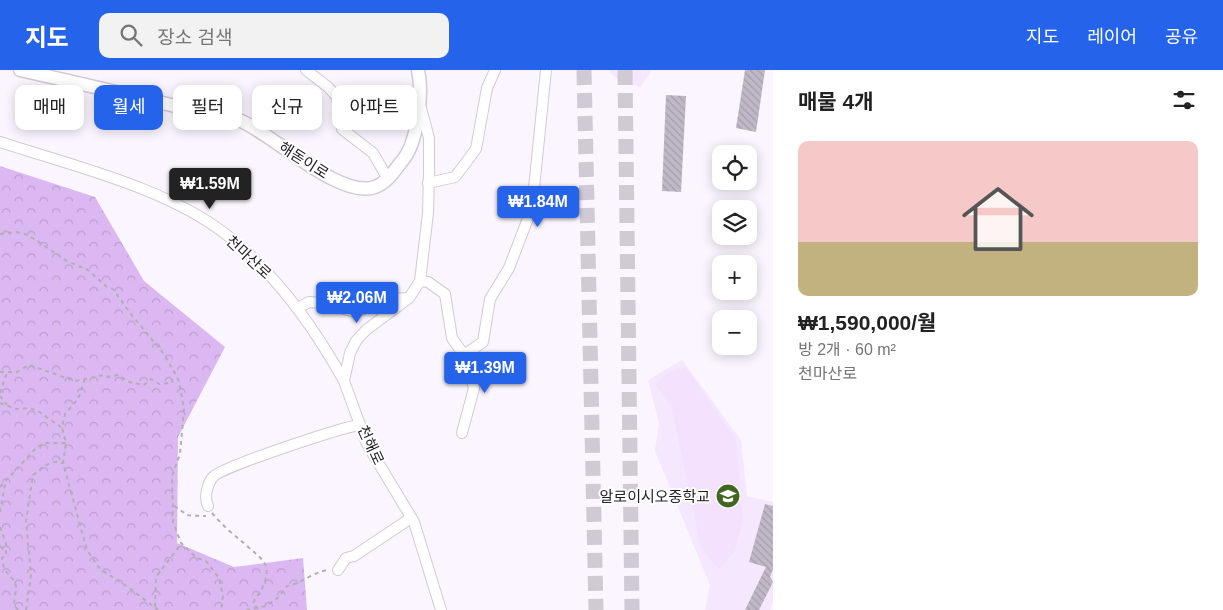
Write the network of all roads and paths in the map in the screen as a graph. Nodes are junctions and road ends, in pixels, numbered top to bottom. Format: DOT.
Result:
graph roads {
  1 [pos="20,70"];
  2 [pos="306,70"];
  3 [pos="418,70"];
  4 [pos="495,70"];
  5 [pos="546,70"];
  6 [pos="420,102"];
  7 [pos="0,142"];
  8 [pos="388,179"];
  9 [pos="428,183"];
  10 [pos="0,234"];
  11 [pos="420,281"];
  12 [pos="409,298"];
  13 [pos="298,308"];
  14 [pos="464,355"];
  15 [pos="0,372"];
  16 [pos="174,372"];
  17 [pos="7,373"];
  18 [pos="85,379"];
  19 [pos="344,381"];
  20 [pos="0,394"];
  21 [pos="0,404"];
  22 [pos="7,405"];
  23 [pos="360,425"];
  24 [pos="62,428"];
  25 [pos="462,433"];
  26 [pos="66,443"];
  27 [pos="63,463"];
  28 [pos="7,480"];
  29 [pos="0,487"];
  30 [pos="174,506"];
  31 [pos="208,506"];
  32 [pos="0,512"];
  33 [pos="411,518"];
  34 [pos="0,527"];
  35 [pos="181,543"];
  36 [pos="0,546"];
  37 [pos="6,552"];
  38 [pos="338,570"];
  39 [pos="154,607"];
  40 [pos="258,609"];
  41 [pos="19,610"];
  42 [pos="26,610"];
  43 [pos="158,610"];
  44 [pos="221,610"];
  45 [pos="248,610"];
  46 [pos="441,610"];
  1 -- 8 [label="main road, 해돋이로"];
  2 -- 8 [label="street"];
  3 -- 6 [label="main road"];
  4 -- 9 [label="street"];
  5 -- 14 [label="street"];
  6 -- 8 [label="main road"];
  6 -- 9 [label="street"];
  7 -- 13 [label="street, 천마산로"];
  9 -- 11 [label="street"];
  10 -- 16 [label="path"];
  11 -- 12 [label="street"];
  11 -- 14 [label="street"];
  12 -- 13 [label="street"];
  12 -- 19 [label="street"];
  13 -- 19 [label="street, 천마산로"];
  14 -- 25 [label="street"];
  15 -- 17 [label="path"];
  16 -- 18 [label="path"];
  16 -- 30 [label="path"];
  17 -- 18 [label="path"];
  17 -- 20 [label="path"];
  18 -- 24 [label="path"];
  19 -- 23 [label="street, 천해로"];
  20 -- 22 [label="path"];
  21 -- 22 [label="path"];
  22 -- 24 [label="path"];
  23 -- 31 [label="street"];
  23 -- 33 [label="street, 천해로"];
  24 -- 26 [label="path"];
  26 -- 27 [label="path"];
  26 -- 28 [label="path"];
  27 -- 39 [label="path"];
  27 -- 42 [label="path"];
  28 -- 29 [label="path"];
  28 -- 32 [label="path"];
  30 -- 31 [label="path"];
  30 -- 35 [label="path"];
  31 -- 40 [label="path"];
  33 -- 38 [label="street"];
  33 -- 46 [label="street, 천해로"];
  34 -- 37 [label="path"];
  35 -- 39 [label="path"];
  35 -- 44 [label="path"];
  36 -- 37 [label="path"];
  37 -- 41 [label="path"];
  38 -- 40 [label="path"];
  39 -- 43 [label="path"];
  40 -- 45 [label="path"];
}
